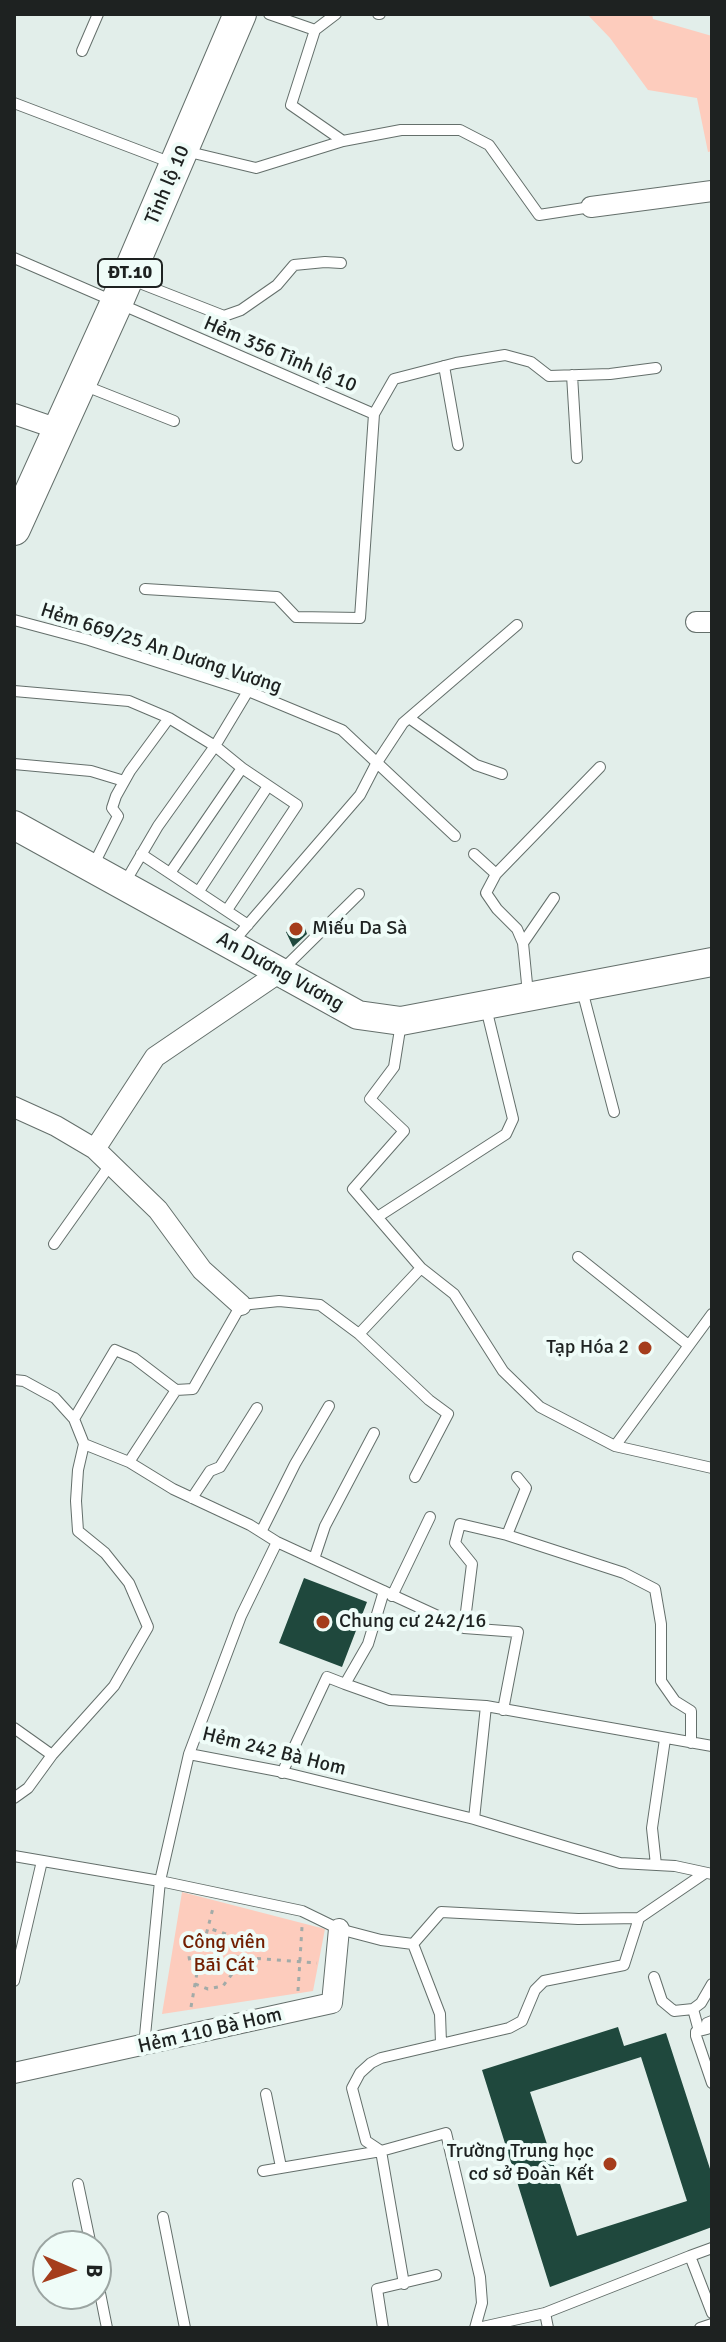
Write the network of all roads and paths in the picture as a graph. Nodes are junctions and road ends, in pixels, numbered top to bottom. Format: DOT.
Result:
graph roads {
  1 [pos="98,14"];
  2 [pos="269,14"];
  3 [pos="336,14"];
  4 [pos="233,16"];
  5 [pos="315,30"];
  6 [pos="82,51"];
  7 [pos="14,103"];
  8 [pos="343,141"];
  9 [pos="180,158"];
  10 [pos="712,191"];
  11 [pos="591,207"];
  12 [pos="14,258"];
  13 [pos="341,263"];
  14 [pos="122,291"];
  15 [pos="444,366"];
  16 [pos="656,368"];
  17 [pos="572,375"];
  18 [pos="81,384"];
  19 [pos="14,414"];
  20 [pos="374,414"];
  21 [pos="174,421"];
  22 [pos="61,430"];
  23 [pos="458,445"];
  24 [pos="577,458"];
  25 [pos="14,529"];
  26 [pos="145,589"];
  27 [pos="14,620"];
  28 [pos="517,625"];
  29 [pos="14,691"];
  30 [pos="248,691"];
  31 [pos="169,718"];
  32 [pos="409,718"];
  33 [pos="215,746"];
  34 [pos="14,764"];
  35 [pos="376,764"];
  36 [pos="600,767"];
  37 [pos="242,768"];
  38 [pos="502,774"];
  39 [pos="124,781"];
  40 [pos="268,786"];
  41 [pos="14,825"];
  42 [pos="455,836"];
  43 [pos="141,854"];
  44 [pos="474,854"];
  45 [pos="91,869"];
  46 [pos="170,873"];
  47 [pos="496,874"];
  48 [pos="123,885"];
  49 [pos="199,891"];
  50 [pos="359,894"];
  51 [pos="554,898"];
  52 [pos="227,910"];
  53 [pos="240,935"];
  54 [pos="523,943"];
  55 [pos="712,962"];
  56 [pos="280,972"];
  57 [pos="582,988"];
  58 [pos="529,996"];
  59 [pos="486,1006"];
  60 [pos="401,1021"];
  61 [pos="14,1107"];
  62 [pos="614,1112"];
  63 [pos="95,1149"];
  64 [pos="110,1165"];
  65 [pos="379,1216"];
  66 [pos="54,1244"];
  67 [pos="578,1257"];
  68 [pos="421,1268"];
  69 [pos="241,1305"];
  70 [pos="712,1314"];
  71 [pos="359,1334"];
  72 [pos="687,1344"];
  73 [pos="14,1380"];
  74 [pos="176,1390"];
  75 [pos="329,1406"];
  76 [pos="257,1408"];
  77 [pos="74,1419"];
  78 [pos="374,1433"];
  79 [pos="84,1444"];
  80 [pos="615,1446"];
  81 [pos="129,1462"];
  82 [pos="712,1468"];
  83 [pos="415,1477"];
  84 [pos="517,1477"];
  85 [pos="192,1498"];
  86 [pos="430,1517"];
  87 [pos="261,1532"];
  88 [pos="507,1535"];
  89 [pos="277,1542"];
  90 [pos="314,1559"];
  91 [pos="388,1593"];
  92 [pos="464,1628"];
  93 [pos="345,1684"];
  94 [pos="486,1706"];
  95 [pos="503,1710"];
  96 [pos="14,1728"];
  97 [pos="665,1739"];
  98 [pos="691,1743"];
  99 [pos="712,1746"];
  100 [pos="189,1754"];
  101 [pos="52,1755"];
  102 [pos="282,1773"];
  103 [pos="14,1798"];
  104 [pos="474,1819"];
  105 [pos="14,1856"];
  106 [pos="42,1861"];
  107 [pos="656,1865"];
  108 [pos="709,1874"];
  109 [pos="160,1881"];
  110 [pos="217,1893"];
  111 [pos="302,1911"];
  112 [pos="639,1918"];
  113 [pos="208,1928"];
  114 [pos="339,1929"];
  115 [pos="413,1944"];
  116 [pos="203,1945"];
  117 [pos="237,1957"];
  118 [pos="300,1961"];
  119 [pos="336,1964"];
  120 [pos="198,1967"];
  121 [pos="654,1977"];
  122 [pos="14,1981"];
  123 [pos="195,1984"];
  124 [pos="712,1984"];
  125 [pos="191,2007"];
  126 [pos="693,2009"];
  127 [pos="297,2011"];
  128 [pos="712,2021"];
  129 [pos="699,2031"];
  130 [pos="441,2043"];
  131 [pos="144,2046"];
  132 [pos="14,2073"];
  133 [pos="712,2083"];
  134 [pos="266,2094"];
  135 [pos="381,2151"];
  136 [pos="281,2167"];
  137 [pos="263,2171"];
  138 [pos="78,2184"];
  139 [pos="163,2217"];
  140 [pos="88,2230"];
  141 [pos="712,2248"];
  142 [pos="690,2256"];
  143 [pos="436,2275"];
  144 [pos="404,2284"];
  145 [pos="545,2313"];
  146 [pos="712,2313"];
  147 [pos="712,2324"];
  148 [pos="185,2328"];
  149 [pos="383,2328"];
  150 [pos="476,2328"];
  151 [pos="548,2328"];
  152 [pos="700,2328"];
  1 -- 6 [label="lane"];
  2 -- 5 [label="lane"];
  3 -- 5 [label="lane"];
  4 -- 9 [label="main road, Tỉnh lộ 10 / ĐT.10"];
  5 -- 8 [label="lane"];
  7 -- 9 [label="lane"];
  8 -- 9 [label="lane"];
  8 -- 11 [label="lane"];
  9 -- 14 [label="main road, Tỉnh lộ 10 / ĐT.10"];
  10 -- 11 [label="street"];
  12 -- 14 [label="lane"];
  13 -- 14 [label="lane"];
  14 -- 18 [label="main road, Tỉnh lộ 10 / ĐT.10"];
  14 -- 20 [label="lane, Hẻm 356 Tỉnh lộ 10"];
  15 -- 17 [label="lane"];
  15 -- 20 [label="lane"];
  15 -- 23 [label="lane"];
  16 -- 17 [label="lane"];
  17 -- 24 [label="lane"];
  18 -- 21 [label="lane"];
  18 -- 22 [label="main road, Tỉnh lộ 10 / ĐT.10"];
  19 -- 22 [label="street"];
  20 -- 26 [label="lane, Hẻm 356 Tỉnh lộ 10"];
  22 -- 25 [label="main road, Tỉnh lộ 10 / ĐT.10"];
  27 -- 30 [label="lane, Hẻm 669/25 An Dương Vương"];
  28 -- 32 [label="lane"];
  29 -- 31 [label="lane"];
  30 -- 33 [label="lane"];
  30 -- 35 [label="lane, Hẻm 669/25 An Dương Vương"];
  31 -- 33 [label="lane"];
  31 -- 39 [label="lane"];
  32 -- 35 [label="lane"];
  32 -- 38 [label="lane"];
  33 -- 37 [label="lane"];
  33 -- 43 [label="lane"];
  34 -- 39 [label="lane"];
  35 -- 42 [label="lane, Hẻm 669/25 An Dương Vương"];
  35 -- 53 [label="lane"];
  36 -- 47 [label="lane"];
  37 -- 40 [label="lane"];
  37 -- 46 [label="lane"];
  39 -- 45 [label="lane"];
  40 -- 49 [label="lane"];
  40 -- 52 [label="lane"];
  41 -- 45 [label="main road, An Dương Vương"];
  43 -- 46 [label="lane"];
  43 -- 48 [label="lane"];
  44 -- 47 [label="lane"];
  45 -- 48 [label="main road, An Dương Vương"];
  46 -- 49 [label="lane"];
  47 -- 54 [label="lane"];
  48 -- 53 [label="main road, An Dương Vương"];
  49 -- 52 [label="lane"];
  50 -- 56 [label="lane"];
  51 -- 54 [label="lane"];
  52 -- 53 [label="lane"];
  53 -- 56 [label="main road, An Dương Vương"];
  54 -- 58 [label="lane"];
  55 -- 57 [label="main road, An Dương Vương"];
  56 -- 60 [label="main road, An Dương Vương"];
  56 -- 63 [label="street"];
  57 -- 58 [label="main road, An Dương Vương"];
  57 -- 62 [label="lane"];
  58 -- 59 [label="main road, An Dương Vương"];
  59 -- 60 [label="main road, An Dương Vương"];
  59 -- 65 [label="lane"];
  60 -- 65 [label="lane"];
  61 -- 63 [label="street"];
  63 -- 64 [label="street"];
  64 -- 66 [label="lane"];
  64 -- 69 [label="street"];
  65 -- 68 [label="lane"];
  67 -- 72 [label="lane"];
  68 -- 71 [label="lane"];
  68 -- 80 [label="lane"];
  69 -- 71 [label="lane"];
  69 -- 74 [label="lane"];
  70 -- 72 [label="lane"];
  71 -- 83 [label="lane"];
  72 -- 80 [label="lane"];
  73 -- 77 [label="lane"];
  74 -- 77 [label="lane"];
  74 -- 81 [label="lane"];
  75 -- 87 [label="lane"];
  76 -- 85 [label="lane"];
  77 -- 79 [label="lane"];
  78 -- 90 [label="lane"];
  79 -- 81 [label="lane"];
  79 -- 101 [label="lane"];
  80 -- 82 [label="lane"];
  81 -- 85 [label="lane"];
  84 -- 88 [label="lane"];
  85 -- 87 [label="lane"];
  86 -- 91 [label="lane"];
  87 -- 89 [label="lane"];
  88 -- 92 [label="lane"];
  88 -- 98 [label="lane"];
  89 -- 90 [label="lane"];
  89 -- 100 [label="lane, Hẻm 242 Bà Hom"];
  90 -- 91 [label="lane"];
  91 -- 92 [label="lane"];
  91 -- 93 [label="lane"];
  92 -- 95 [label="lane"];
  93 -- 94 [label="lane"];
  93 -- 102 [label="lane"];
  94 -- 95 [label="lane"];
  94 -- 104 [label="lane"];
  95 -- 97 [label="lane"];
  96 -- 101 [label="lane"];
  97 -- 98 [label="lane"];
  97 -- 107 [label="lane"];
  98 -- 99 [label="lane"];
  100 -- 102 [label="lane, Hẻm 242 Bà Hom"];
  100 -- 109 [label="lane"];
  101 -- 103 [label="lane"];
  102 -- 104 [label="lane, Hẻm 242 Bà Hom"];
  104 -- 107 [label="lane, Hẻm 242 Bà Hom"];
  105 -- 106 [label="lane"];
  106 -- 109 [label="lane"];
  106 -- 122 [label="lane"];
  107 -- 108 [label="lane, Hẻm 242 Bà Hom"];
  108 -- 112 [label="lane"];
  109 -- 110 [label="lane"];
  109 -- 131 [label="lane"];
  110 -- 111 [label="lane"];
  110 -- 113 [label="path"];
  111 -- 114 [label="lane"];
  111 -- 118 [label="path"];
  112 -- 115 [label="lane"];
  112 -- 130 [label="lane"];
  113 -- 116 [label="path"];
  113 -- 117 [label="path"];
  114 -- 115 [label="lane"];
  114 -- 119 [label="street, Hẻm 110 Bà Hom"];
  115 -- 130 [label="lane"];
  116 -- 120 [label="path"];
  116 -- 120 [label="path"];
  117 -- 118 [label="path"];
  117 -- 123 [label="path"];
  118 -- 119 [label="path"];
  118 -- 127 [label="path"];
  119 -- 127 [label="street, Hẻm 110 Bà Hom"];
  120 -- 123 [label="path"];
  121 -- 126 [label="lane"];
  123 -- 125 [label="path"];
  124 -- 126 [label="lane"];
  126 -- 129 [label="lane"];
  127 -- 131 [label="street, Hẻm 110 Bà Hom"];
  128 -- 129 [label="lane"];
  129 -- 133 [label="lane"];
  130 -- 135 [label="lane"];
  131 -- 132 [label="street, Hẻm 110 Bà Hom"];
  134 -- 136 [label="lane"];
  135 -- 136 [label="lane"];
  135 -- 144 [label="lane"];
  135 -- 150 [label="lane"];
  136 -- 137 [label="lane"];
  138 -- 140 [label="lane"];
  139 -- 148 [label="lane"];
  141 -- 142 [label="lane"];
  142 -- 145 [label="lane"];
  142 -- 146 [label="lane"];
  143 -- 144 [label="lane"];
  144 -- 149 [label="lane"];
  145 -- 150 [label="lane"];
  145 -- 151 [label="lane"];
  147 -- 152 [label="lane"];
}
